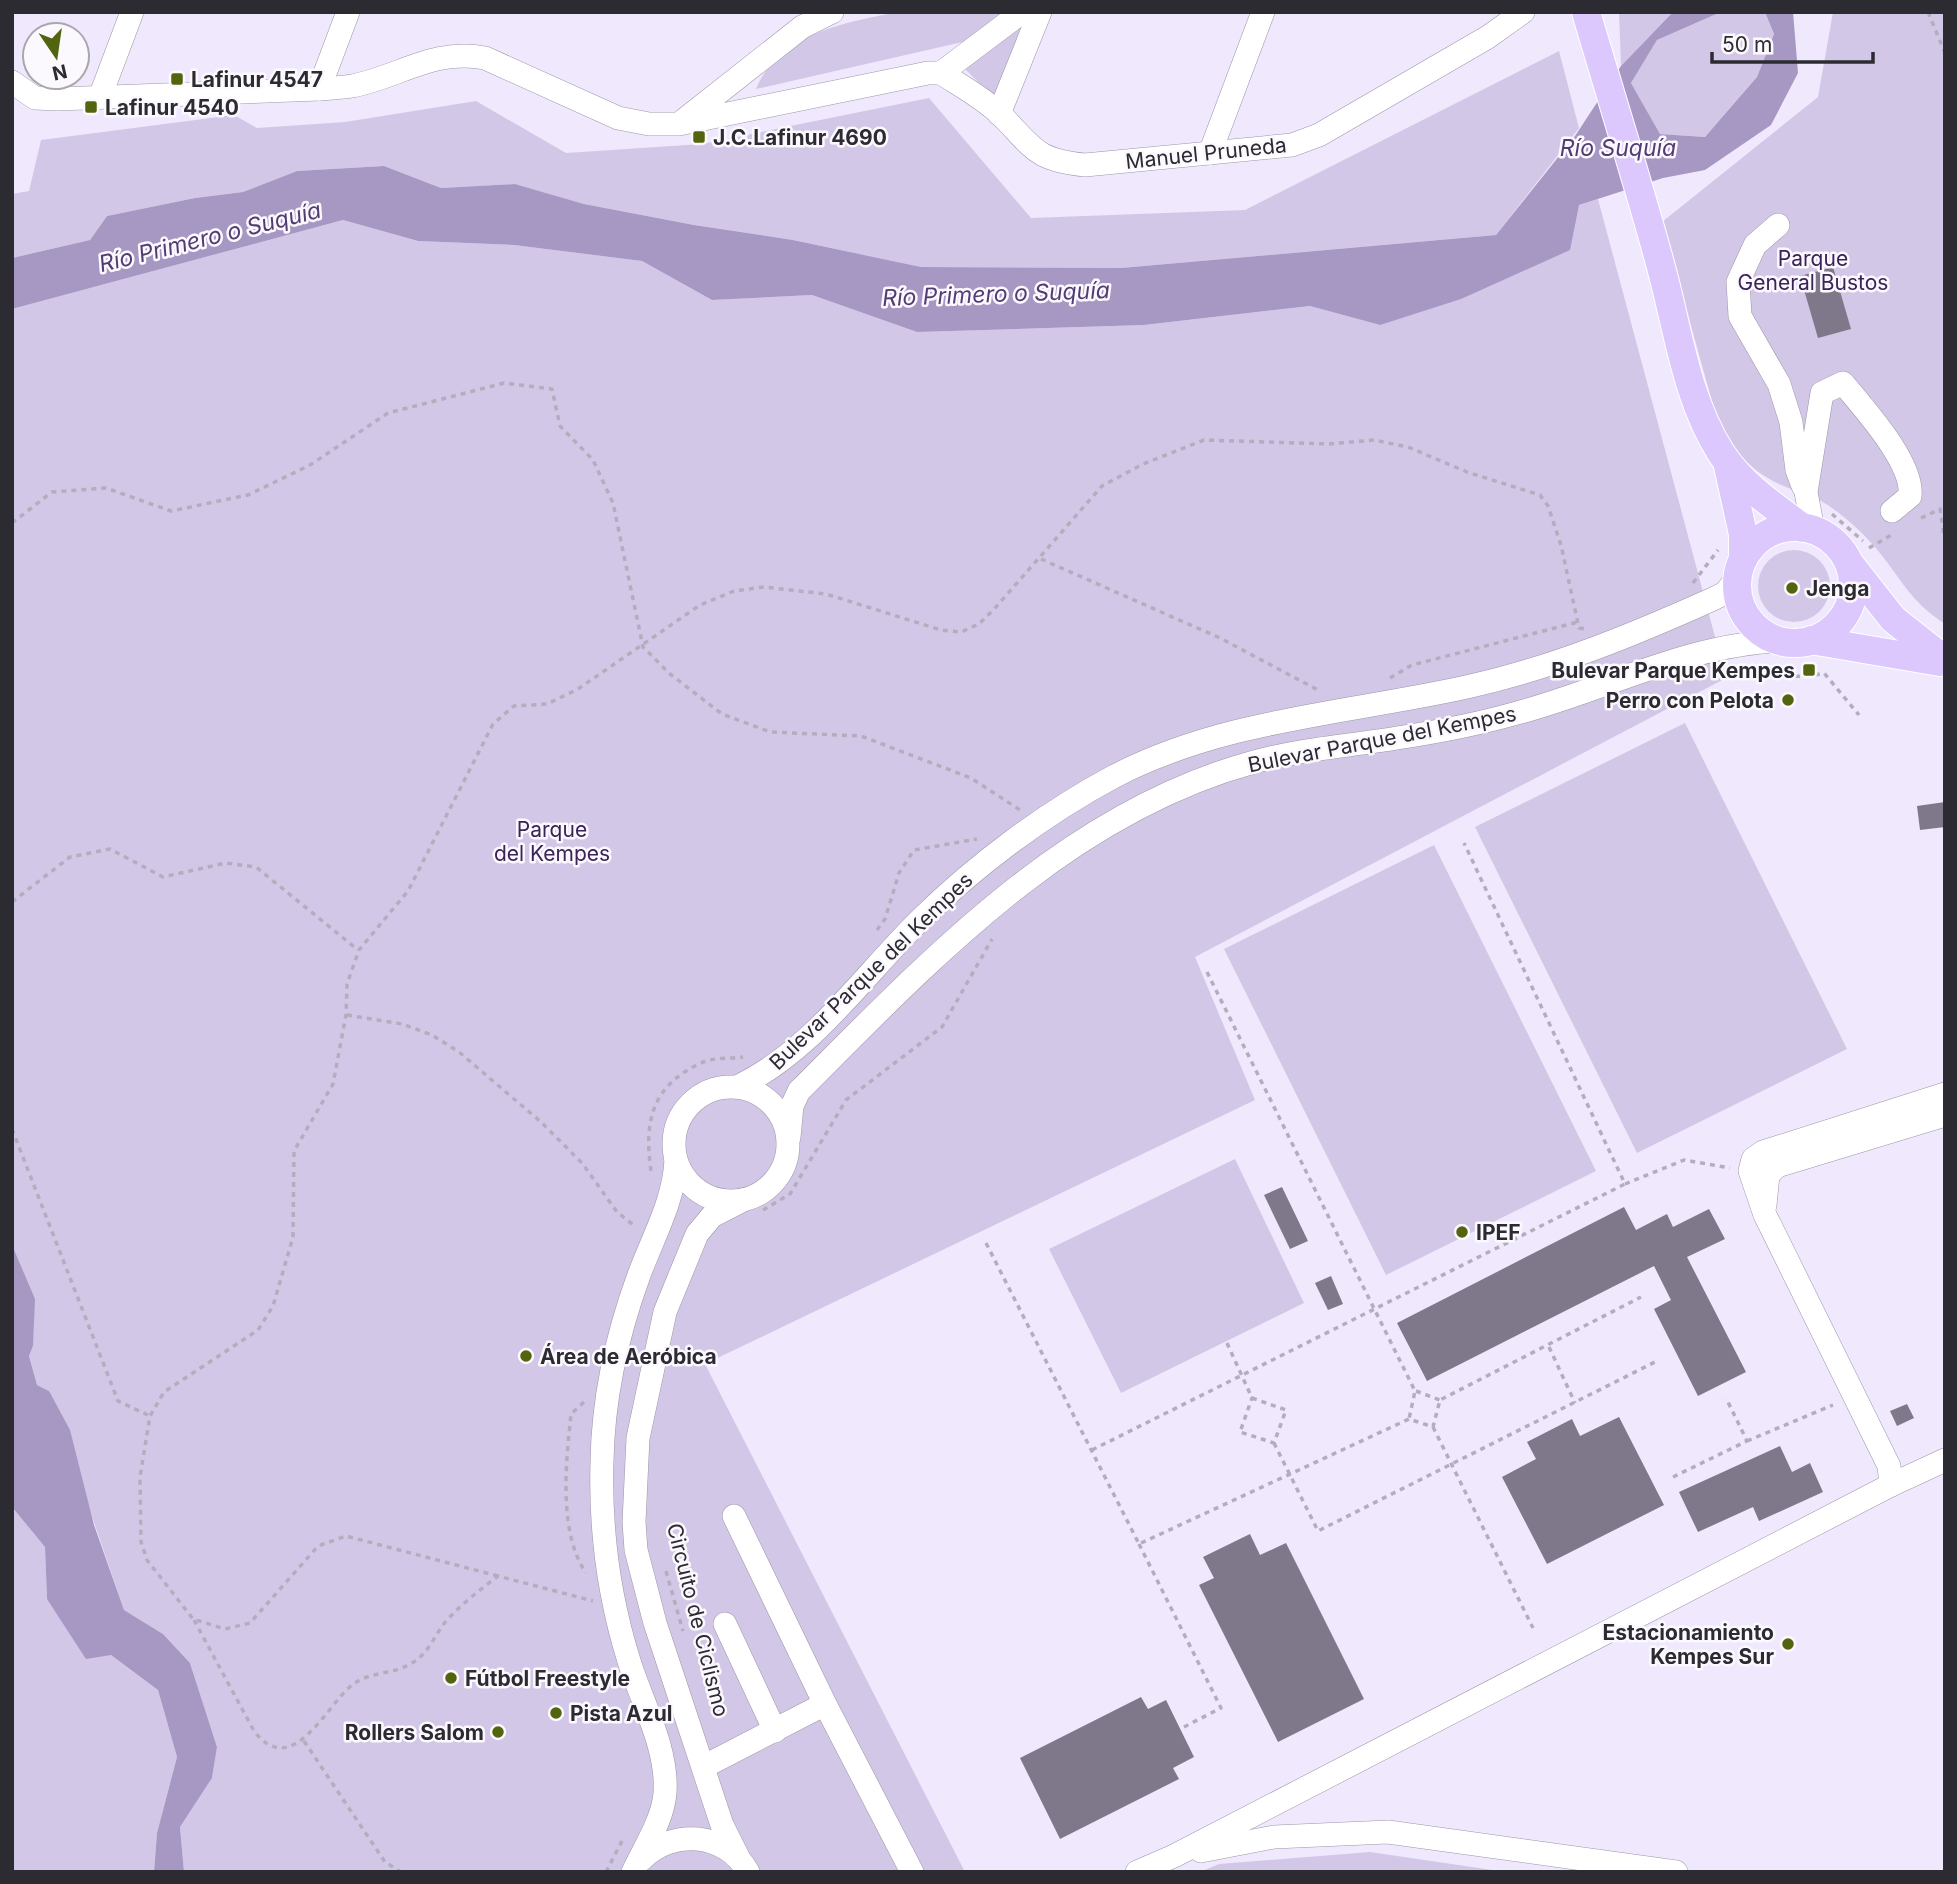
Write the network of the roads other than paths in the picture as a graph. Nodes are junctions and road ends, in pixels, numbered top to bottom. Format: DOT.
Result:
graph roads {
  1 [pos="132,12"];
  2 [pos="348,12"];
  3 [pos="832,12"];
  4 [pos="1022,12"];
  5 [pos="1040,12"];
  6 [pos="1263,12"];
  7 [pos="1523,12"];
  8 [pos="1586,13"];
  9 [pos="941,73"];
  10 [pos="12,82"];
  11 [pos="318,89"];
  12 [pos="100,97"];
  13 [pos="999,114"];
  14 [pos="679,124"];
  15 [pos="1210,153"];
  16 [pos="1778,225"];
  17 [pos="1727,462"];
  18 [pos="1807,492"];
  19 [pos="1894,522"];
  20 [pos="1808,529"];
  21 [pos="1857,557"];
  22 [pos="1741,568"];
  23 [pos="1811,640"];
  24 [pos="1779,641"];
  25 [pos="1945,662"];
  26 [pos="739,1086"];
  27 [pos="1945,1094"];
  28 [pos="1945,1115"];
  29 [pos="789,1137"];
  30 [pos="676,1160"];
  31 [pos="749,1207"];
  32 [pos="1765,1215"];
  33 [pos="1945,1461"];
  34 [pos="1891,1485"];
  35 [pos="734,1516"];
  36 [pos="725,1623"];
  37 [pos="825,1704"];
  38 [pos="775,1731"];
  39 [pos="705,1766"];
  40 [pos="1174,1856"];
  41 [pos="743,1865"];
  42 [pos="633,1872"];
  43 [pos="912,1872"];
  44 [pos="1137,1872"];
  45 [pos="1676,1872"];
  1 -- 12 [label="street"];
  2 -- 11 [label="street"];
  3 -- 14 [label="street"];
  4 -- 9 [label="street"];
  5 -- 13 [label="street"];
  6 -- 15 [label="street"];
  7 -- 15 [label="street, Manuel Pruneda"];
  8 -- 17 [label="main road"];
  9 -- 13 [label="street, Manuel Pruneda"];
  9 -- 14 [label="street"];
  10 -- 12 [label="street"];
  11 -- 12 [label="street"];
  11 -- 14 [label="street"];
  13 -- 15 [label="street, Manuel Pruneda"];
  16 -- 18 [label="street"];
  17 -- 20 [label="main road"];
  17 -- 22 [label="main road"];
  18 -- 19 [label="street"];
  18 -- 20 [label="street"];
  20 -- 21 [label="main road"];
  20 -- 22 [label="main road"];
  21 -- 23 [label="main road"];
  21 -- 25 [label="main road"];
  22 -- 24 [label="main road"];
  22 -- 26 [label="street, Bulevar Parque del Kempes"];
  23 -- 24 [label="main road"];
  23 -- 25 [label="main road"];
  24 -- 29 [label="street, Bulevar Parque del Kempes"];
  26 -- 29 [label="street"];
  26 -- 30 [label="street"];
  27 -- 32 [label="street"];
  28 -- 32 [label="street"];
  29 -- 31 [label="street"];
  30 -- 31 [label="street"];
  30 -- 42 [label="street"];
  31 -- 39 [label="street"];
  32 -- 34 [label="street"];
  33 -- 34 [label="street"];
  34 -- 40 [label="street"];
  35 -- 37 [label="street"];
  36 -- 38 [label="street"];
  37 -- 38 [label="street"];
  37 -- 43 [label="street"];
  38 -- 39 [label="street"];
  39 -- 41 [label="street"];
  40 -- 44 [label="street"];
  40 -- 45 [label="street"];
  41 -- 42 [label="street"];
}
